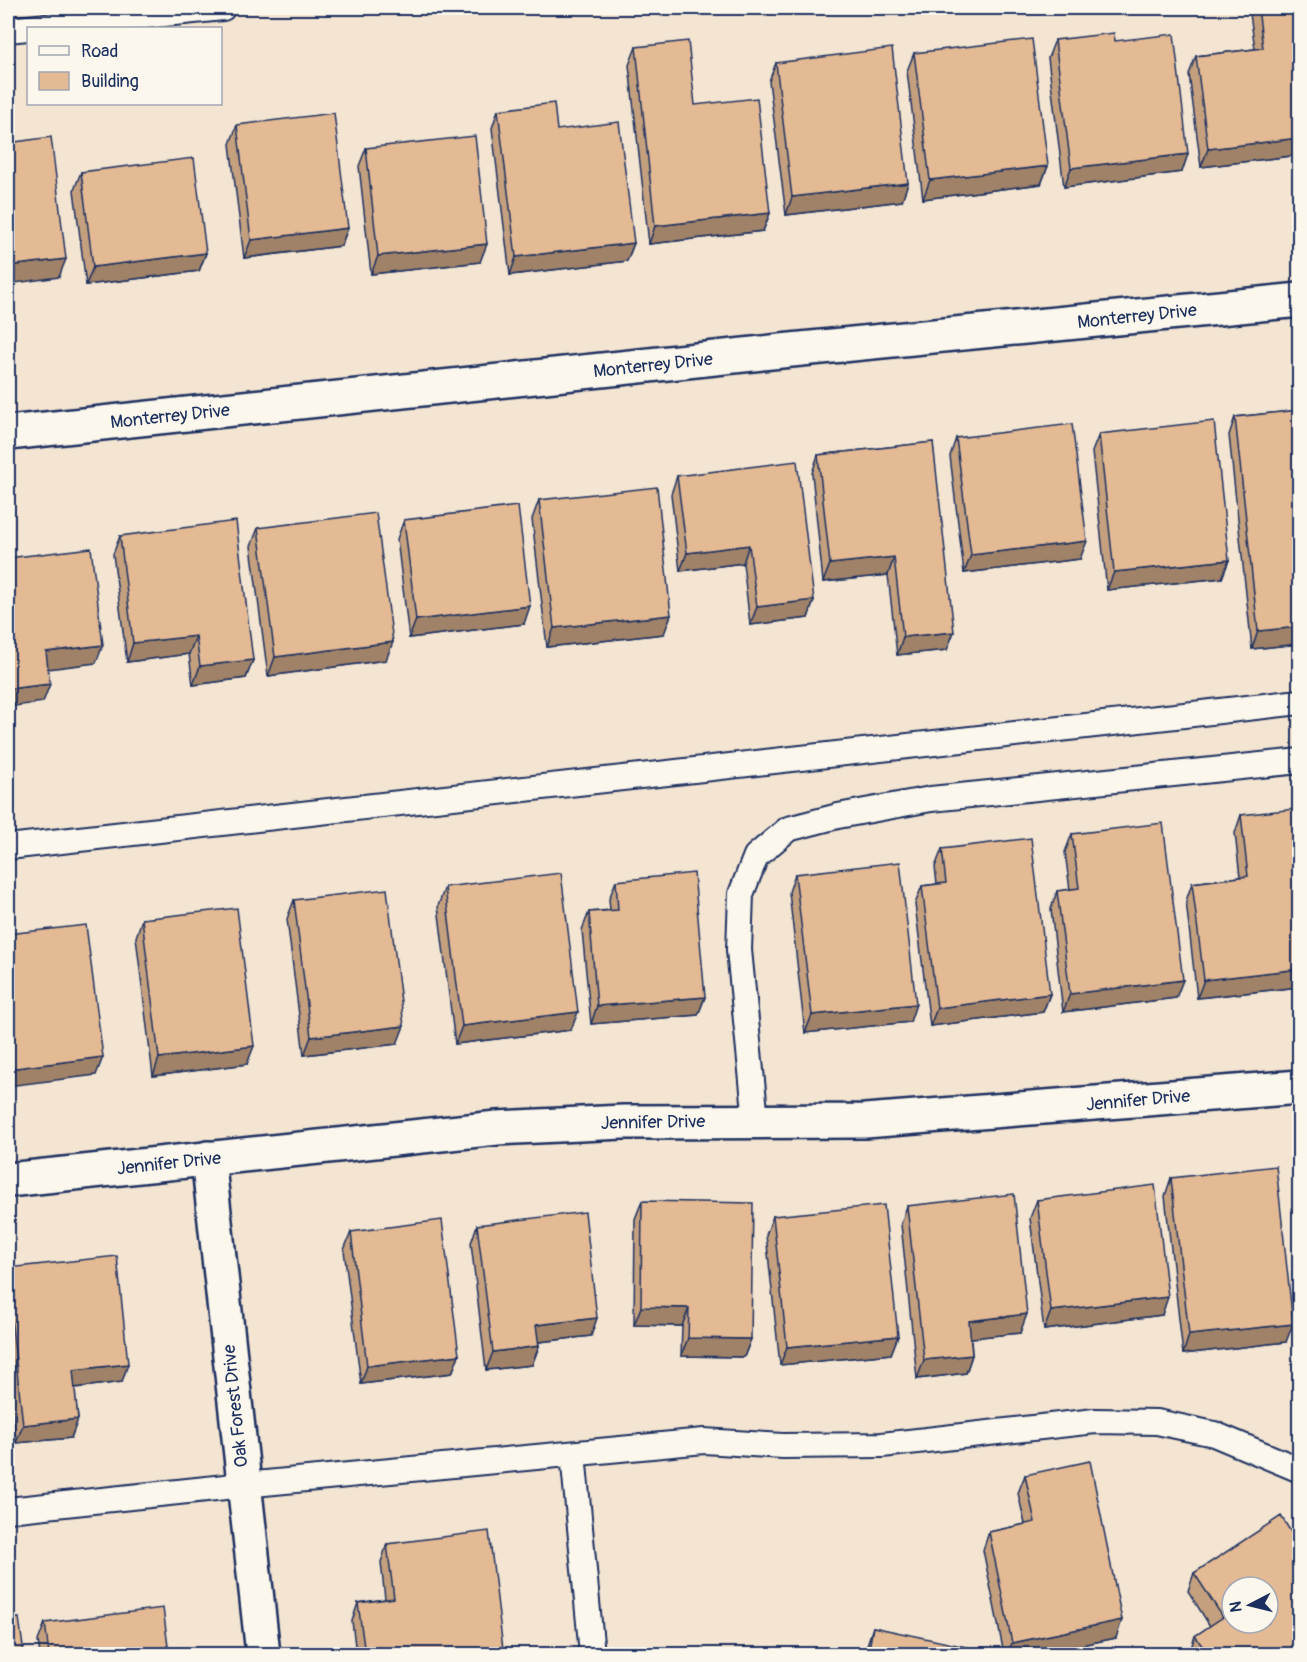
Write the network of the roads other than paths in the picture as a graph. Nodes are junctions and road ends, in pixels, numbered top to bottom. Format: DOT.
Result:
graph roads {
  1 [pos="223,8"];
  2 [pos="37,27"];
  3 [pos="27,28"];
  4 [pos="8,30"];
  5 [pos="1299,300"];
  6 [pos="8,434"];
  7 [pos="1299,702"];
  8 [pos="1299,761"];
  9 [pos="8,847"];
  10 [pos="1299,1087"];
  11 [pos="756,1121"];
  12 [pos="208,1158"];
  13 [pos="8,1180"];
  14 [pos="573,1454"];
  15 [pos="1299,1470"];
  16 [pos="244,1485"];
  17 [pos="8,1510"];
  18 [pos="263,1654"];
  19 [pos="592,1654"];
  1 -- 2 [label="lane"];
  3 -- 4 [label="lane"];
  5 -- 6 [label="street, Monterrey Drive"];
  7 -- 9 [label="lane"];
  8 -- 11 [label="lane"];
  10 -- 11 [label="street, Jennifer Drive"];
  11 -- 12 [label="street, Jennifer Drive"];
  12 -- 13 [label="street, Jennifer Drive"];
  12 -- 16 [label="street, Oak Forest Drive"];
  14 -- 15 [label="lane"];
  14 -- 16 [label="lane"];
  14 -- 19 [label="lane"];
  16 -- 17 [label="lane"];
  16 -- 18 [label="street, Oak Forest Drive"];
}
